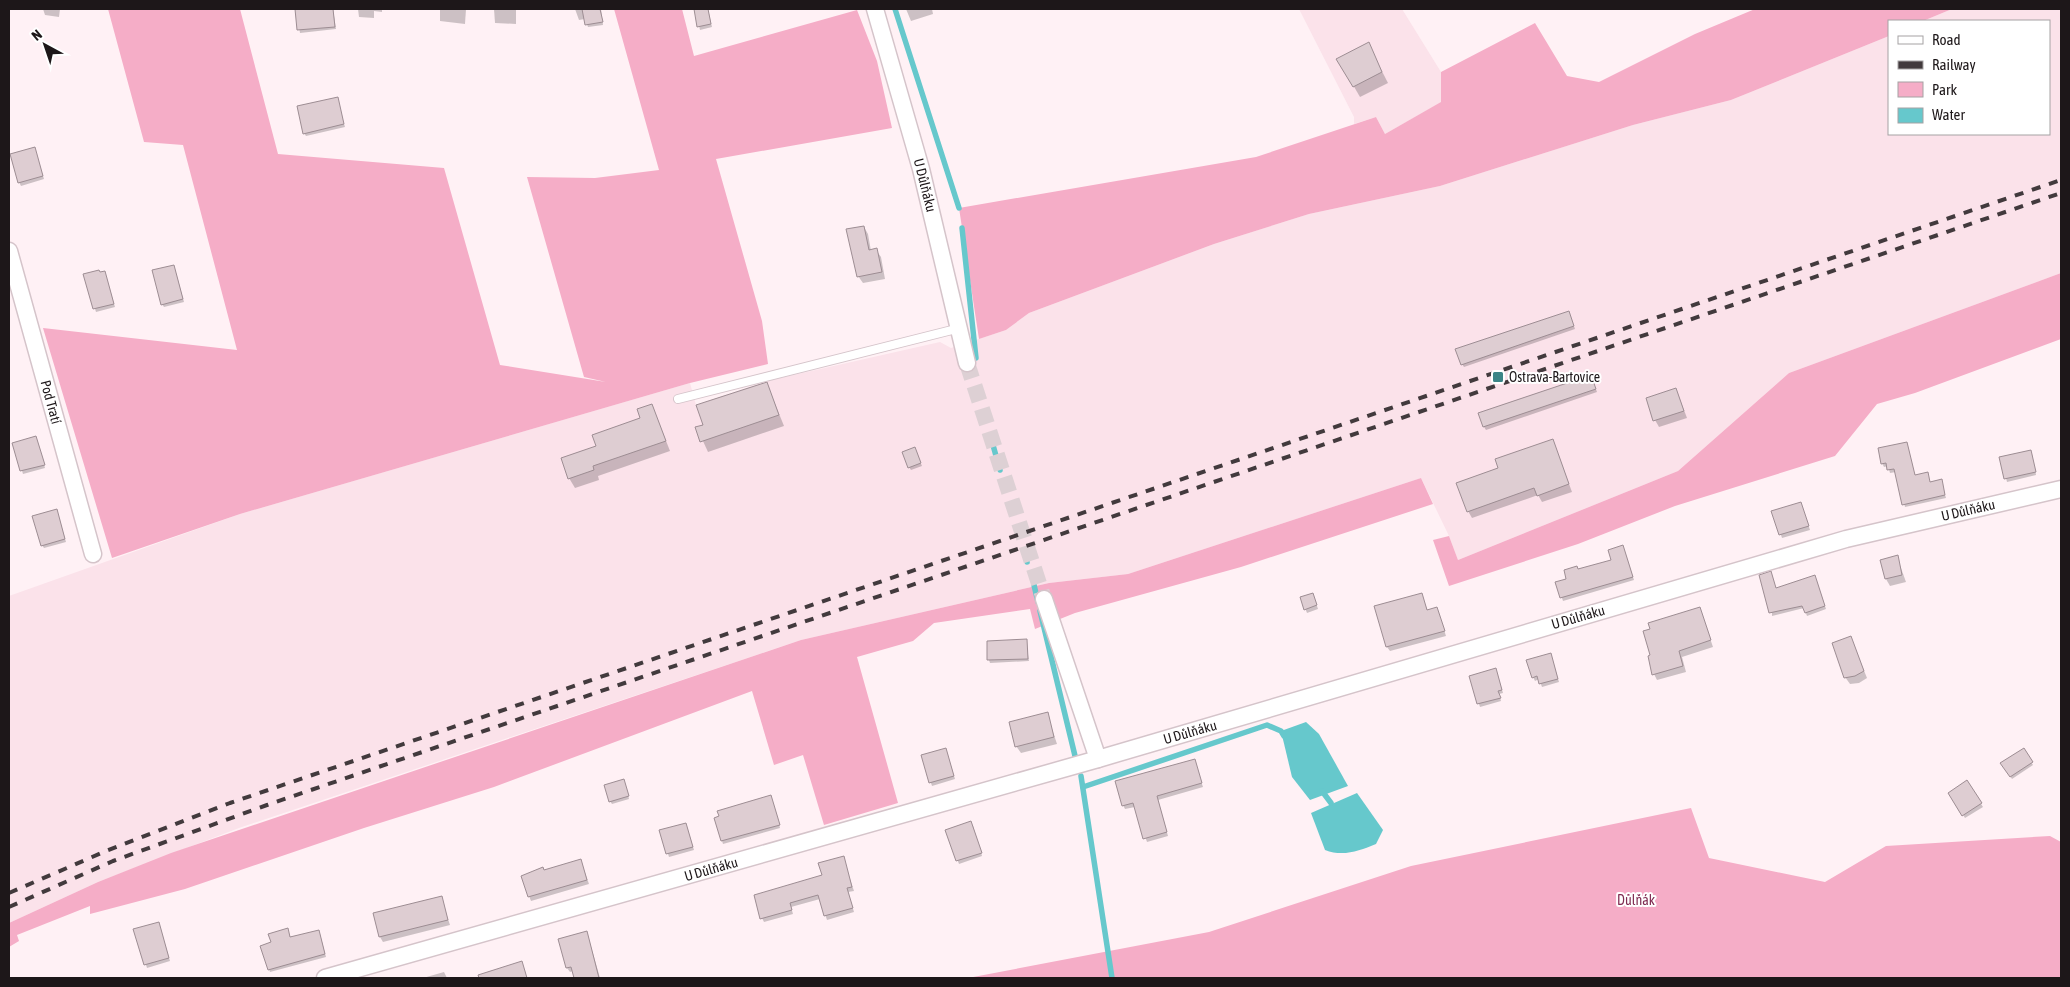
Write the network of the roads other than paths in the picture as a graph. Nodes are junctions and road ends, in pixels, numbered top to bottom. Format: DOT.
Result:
graph roads {
  1 [pos="876,9"];
  2 [pos="9,251"];
  3 [pos="960,328"];
  4 [pos="967,363"];
  5 [pos="678,399"];
  6 [pos="2061,489"];
  7 [pos="92,554"];
  8 [pos="1044,599"];
  9 [pos="1098,759"];
  10 [pos="325,978"];
  1 -- 3 [label="street, U Důlňáku"];
  2 -- 7 [label="street, Pod Tratí"];
  3 -- 4 [label="street, U Důlňáku"];
  3 -- 5 [label="lane"];
  6 -- 9 [label="street, U Důlňáku"];
  8 -- 9 [label="street"];
  9 -- 10 [label="street, U Důlňáku"];
}
